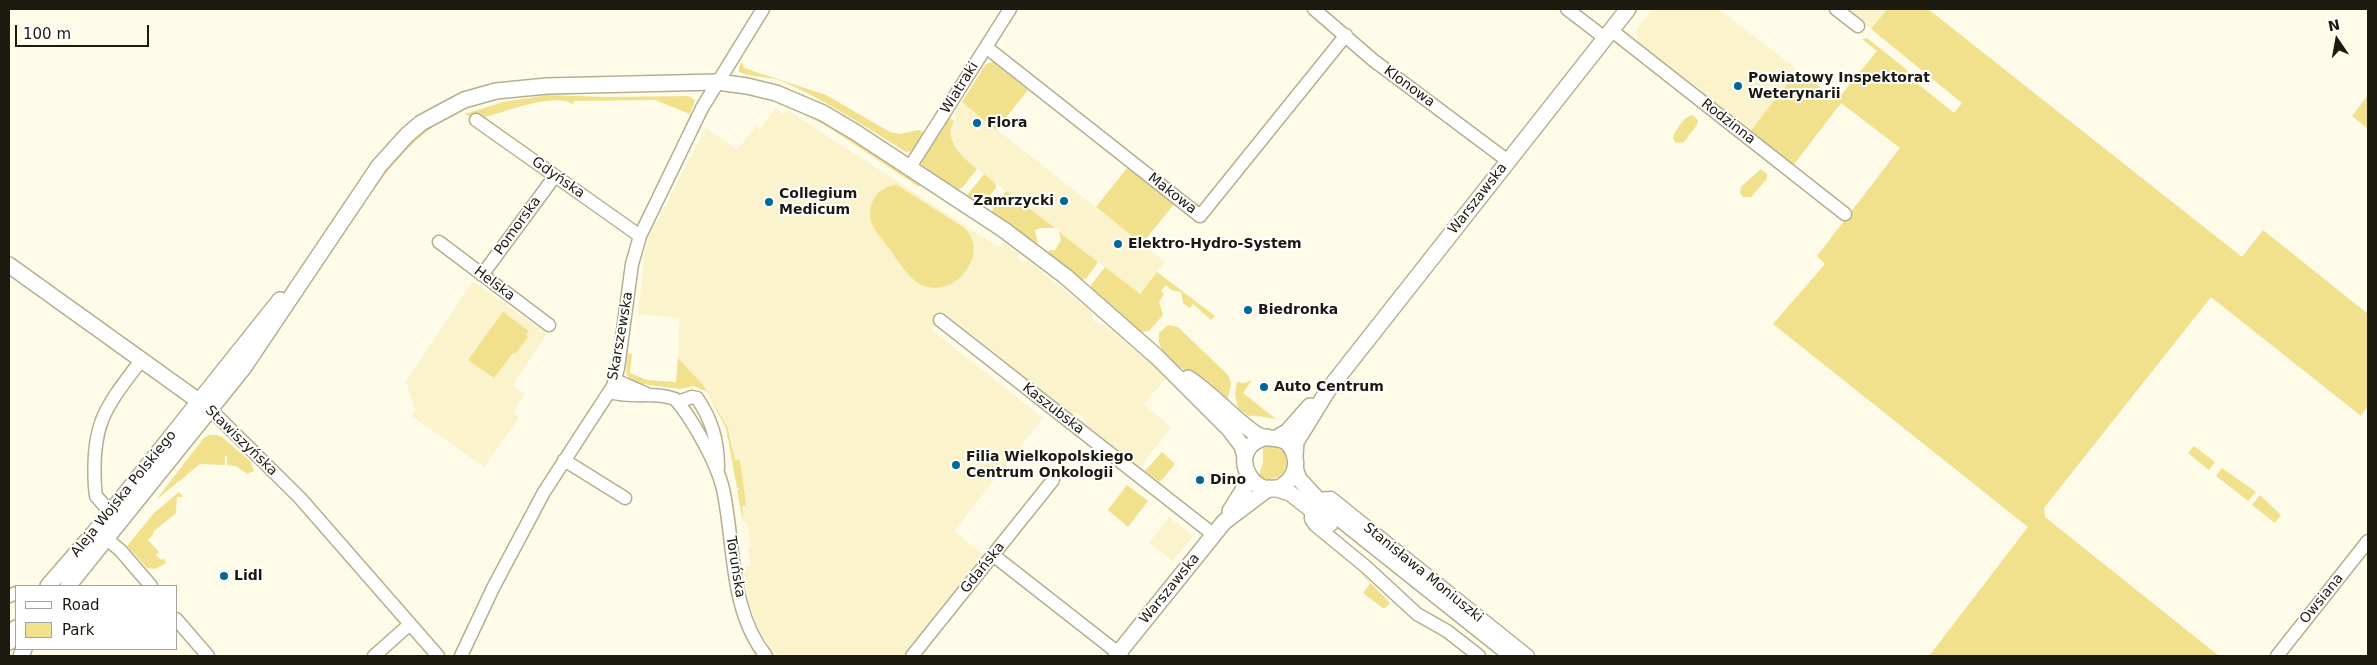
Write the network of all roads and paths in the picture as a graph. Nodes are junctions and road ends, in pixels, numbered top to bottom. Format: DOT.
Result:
graph roads {
  1 [pos="763,9"];
  2 [pos="1010,9"];
  3 [pos="1314,9"];
  4 [pos="1567,9"];
  5 [pos="1628,9"];
  6 [pos="1836,9"];
  7 [pos="1858,26"];
  8 [pos="1608,34"];
  9 [pos="1346,35"];
  10 [pos="986,47"];
  11 [pos="716,82"];
  12 [pos="476,120"];
  13 [pos="1508,161"];
  14 [pos="910,167"];
  15 [pos="555,176"];
  16 [pos="1845,214"];
  17 [pos="640,236"];
  18 [pos="440,242"];
  19 [pos="9,265"];
  20 [pos="482,275"];
  21 [pos="940,320"];
  22 [pos="549,325"];
  23 [pos="1157,357"];
  24 [pos="142,359"];
  25 [pos="612,386"];
  26 [pos="1328,390"];
  27 [pos="678,402"];
  28 [pos="205,406"];
  29 [pos="713,427"];
  30 [pos="698,436"];
  31 [pos="1271,437"];
  32 [pos="1245,457"];
  33 [pos="564,460"];
  34 [pos="1295,462"];
  35 [pos="718,472"];
  36 [pos="1248,475"];
  37 [pos="1053,480"];
  38 [pos="1271,488"];
  39 [pos="625,498"];
  40 [pos="1314,504"];
  41 [pos="110,512"];
  42 [pos="1224,522"];
  43 [pos="1214,535"];
  44 [pos="108,538"];
  45 [pos="2368,541"];
  46 [pos="993,555"];
  47 [pos="49,585"];
  48 [pos="69,585"];
  49 [pos="150,585"];
  50 [pos="178,620"];
  51 [pos="410,624"];
  52 [pos="15,630"];
  53 [pos="9,642"];
  54 [pos="759,654"];
  55 [pos="1119,655"];
  56 [pos="208,656"];
  57 [pos="374,656"];
  58 [pos="438,656"];
  59 [pos="461,656"];
  60 [pos="912,656"];
  61 [pos="1479,656"];
  62 [pos="1495,656"];
  63 [pos="1512,656"];
  64 [pos="1528,656"];
  65 [pos="2277,656"];
  1 -- 11 [label="street, Skarszewska"];
  2 -- 10 [label="street, Wiatraki"];
  3 -- 9 [label="street, Klonowa"];
  4 -- 8 [label="street, Rodzinna"];
  5 -- 8 [label="main road, Warszawska"];
  6 -- 7 [label="street"];
  8 -- 13 [label="main road, Warszawska"];
  8 -- 16 [label="street, Rodzinna"];
  9 -- 10 [label="street, Makowa"];
  9 -- 13 [label="street, Klonowa"];
  10 -- 14 [label="street, Wiatraki"];
  11 -- 14 [label="main road"];
  11 -- 17 [label="street, Skarszewska"];
  11 -- 28 [label="main road"];
  12 -- 15 [label="street, Gdyńska"];
  13 -- 26 [label="main road, Warszawska"];
  14 -- 23 [label="main road"];
  15 -- 17 [label="street, Gdyńska"];
  15 -- 20 [label="street, Pomorska"];
  17 -- 25 [label="street, Skarszewska"];
  18 -- 20 [label="street, Helska"];
  19 -- 24 [label="main road, Stawiszyńska"];
  20 -- 22 [label="street, Helska"];
  21 -- 43 [label="street, Kaszubska"];
  23 -- 31 [label="main road"];
  23 -- 32 [label="main road"];
  24 -- 28 [label="main road, Stawiszyńska"];
  24 -- 41 [label="street"];
  25 -- 27 [label="street"];
  25 -- 33 [label="street, Skarszewska"];
  26 -- 31 [label="main road, Warszawska"];
  26 -- 34 [label="main road, Warszawska"];
  27 -- 29 [label="street, Toruńska"];
  27 -- 30 [label="street, Toruńska"];
  28 -- 41 [label="main road, Aleja Wojska Polskiego"];
  28 -- 44 [label="main road, Aleja Wojska Polskiego"];
  28 -- 51 [label="street, Stawiszyńska"];
  29 -- 30 [label="street"];
  29 -- 35 [label="street, Toruńska"];
  30 -- 35 [label="street, Toruńska"];
  31 -- 32 [label="main road"];
  31 -- 34 [label="main road"];
  32 -- 36 [label="main road"];
  33 -- 39 [label="street"];
  33 -- 59 [label="street, Skarszewska"];
  34 -- 38 [label="main road"];
  34 -- 40 [label="main road, Stanisława Moniuszki"];
  35 -- 54 [label="street, Toruńska"];
  36 -- 38 [label="main road"];
  36 -- 42 [label="main road, Warszawska"];
  37 -- 46 [label="street, Gdańska"];
  38 -- 40 [label="main road, Stanisława Moniuszki"];
  38 -- 42 [label="main road, Warszawska"];
  40 -- 61 [label="street, Stanisława Moniuszki"];
  40 -- 62 [label="main road, Stanisława Moniuszki"];
  40 -- 63 [label="main road, Stanisława Moniuszki"];
  40 -- 64 [label="street, Stanisława Moniuszki"];
  41 -- 47 [label="main road, Aleja Wojska Polskiego"];
  42 -- 43 [label="main road, Warszawska"];
  43 -- 55 [label="main road, Warszawska"];
  44 -- 48 [label="main road, Aleja Wojska Polskiego"];
  44 -- 49 [label="street"];
  45 -- 65 [label="street, Owsiana"];
  46 -- 55 [label="street"];
  46 -- 60 [label="street, Gdańska"];
  50 -- 56 [label="street"];
  51 -- 57 [label="street"];
  51 -- 58 [label="street, Stawiszyńska"];
  52 -- 53 [label="main road"];
}
